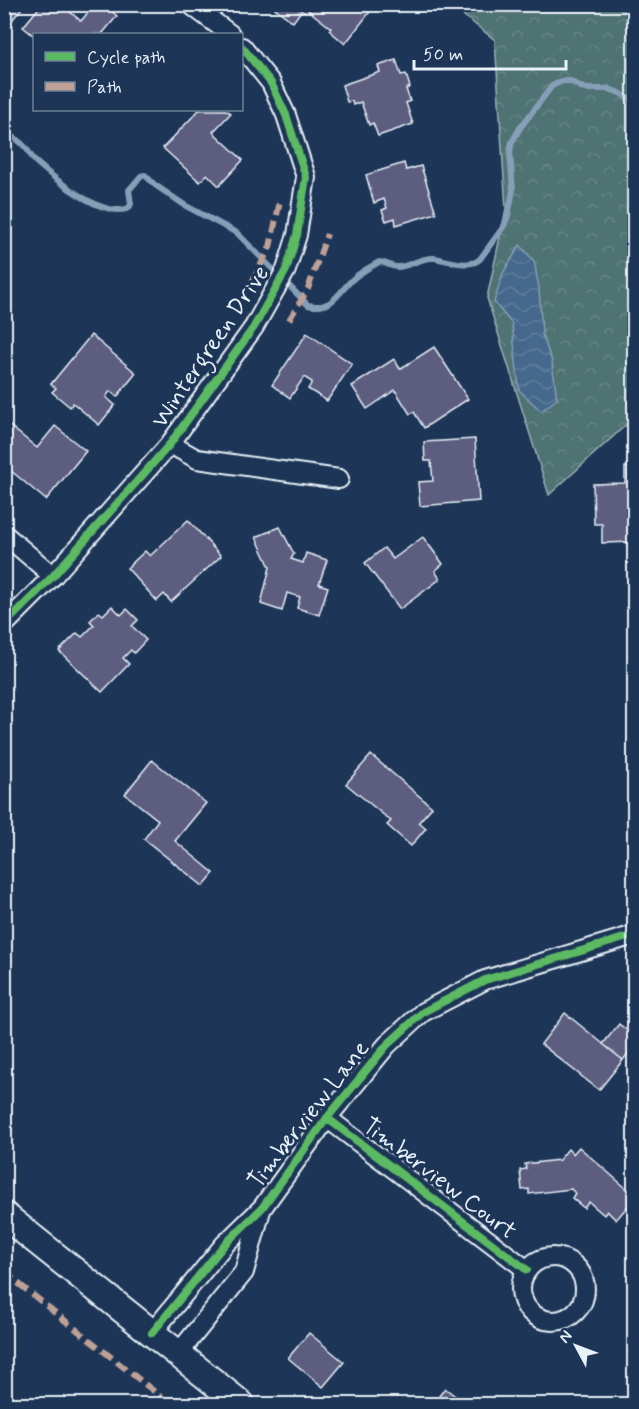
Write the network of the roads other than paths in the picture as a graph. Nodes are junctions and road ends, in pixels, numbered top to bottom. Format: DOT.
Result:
graph roads {
  1 [pos="190,4"];
  2 [pos="229,33"];
  3 [pos="243,48"];
  4 [pos="170,444"];
  5 [pos="339,479"];
  6 [pos="4,534"];
  7 [pos="53,576"];
  8 [pos="4,625"];
  9 [pos="634,938"];
  10 [pos="327,1118"];
  11 [pos="262,1208"];
  12 [pos="4,1215"];
  13 [pos="527,1270"];
  14 [pos="152,1333"];
  15 [pos="178,1354"];
  16 [pos="241,1404"];
  1 -- 2 [label="street"];
  3 -- 4 [label="street, Wintergreen Drive"];
  4 -- 5 [label="street"];
  4 -- 7 [label="street, Wintergreen Drive"];
  6 -- 7 [label="street"];
  7 -- 8 [label="street, Wintergreen Drive"];
  9 -- 10 [label="street, Timberview Lane"];
  10 -- 11 [label="street, Timberview Lane"];
  10 -- 13 [label="street, Timberview Court"];
  11 -- 14 [label="street, Timberview Lane"];
  11 -- 15 [label="street, Timberview Lane"];
  12 -- 14 [label="street"];
  14 -- 15 [label="street"];
  15 -- 16 [label="street"];
}
